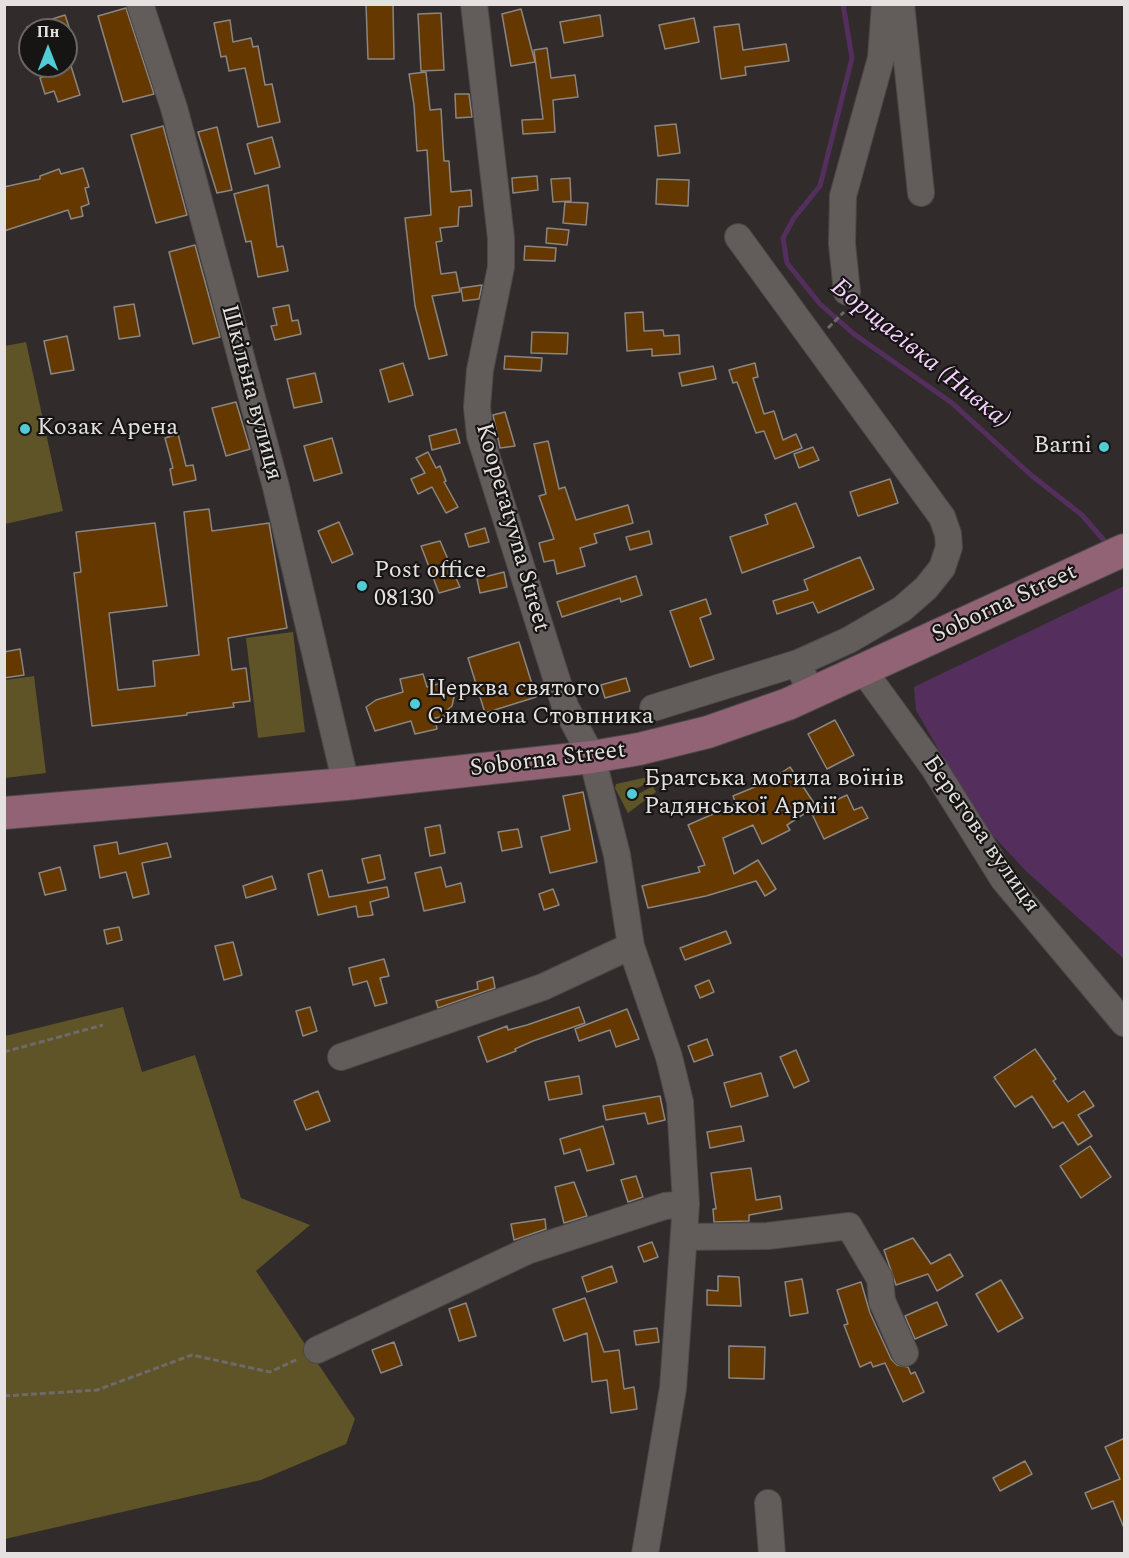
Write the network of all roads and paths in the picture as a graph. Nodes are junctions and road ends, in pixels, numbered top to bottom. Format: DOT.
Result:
graph roads {
  1 [pos="140,4"];
  2 [pos="474,4"];
  3 [pos="885,4"];
  4 [pos="901,4"];
  5 [pos="921,193"];
  6 [pos="738,237"];
  7 [pos="846,301"];
  8 [pos="833,324"];
  9 [pos="1125,550"];
  10 [pos="798,663"];
  11 [pos="863,670"];
  12 [pos="811,694"];
  13 [pos="653,708"];
  14 [pos="592,757"];
  15 [pos="346,784"];
  16 [pos="4,813"];
  17 [pos="631,946"];
  18 [pos="1125,1023"];
  19 [pos="103,1025"];
  20 [pos="4,1052"];
  21 [pos="341,1057"];
  22 [pos="686,1204"];
  23 [pos="684,1237"];
  24 [pos="317,1350"];
  25 [pos="905,1353"];
  26 [pos="4,1396"];
  27 [pos="768,1503"];
  28 [pos="645,1554"];
  29 [pos="772,1554"];
  1 -- 15 [label="street, Шкільна вулиця"];
  2 -- 14 [label="street, Kooperatyvna Street"];
  3 -- 7 [label="street"];
  4 -- 5 [label="street"];
  6 -- 10 [label="street"];
  7 -- 8 [label="path"];
  9 -- 11 [label="main road, Soborna Street"];
  10 -- 12 [label="street"];
  10 -- 13 [label="street"];
  11 -- 12 [label="main road, Soborna Street"];
  11 -- 18 [label="street, Берегова вулиця"];
  12 -- 14 [label="main road, Soborna Street"];
  14 -- 15 [label="main road, Soborna Street"];
  14 -- 17 [label="street, Kooperatyvna Street"];
  15 -- 16 [label="main road, Soborna Street"];
  17 -- 21 [label="street"];
  17 -- 22 [label="street, Kooperatyvna Street"];
  19 -- 20 [label="path"];
  22 -- 23 [label="street, Kooperatyvna Street"];
  22 -- 24 [label="street"];
  23 -- 25 [label="street"];
  23 -- 28 [label="street, Kooperatyvna Street"];
  24 -- 26 [label="path"];
  27 -- 29 [label="street"];
}
